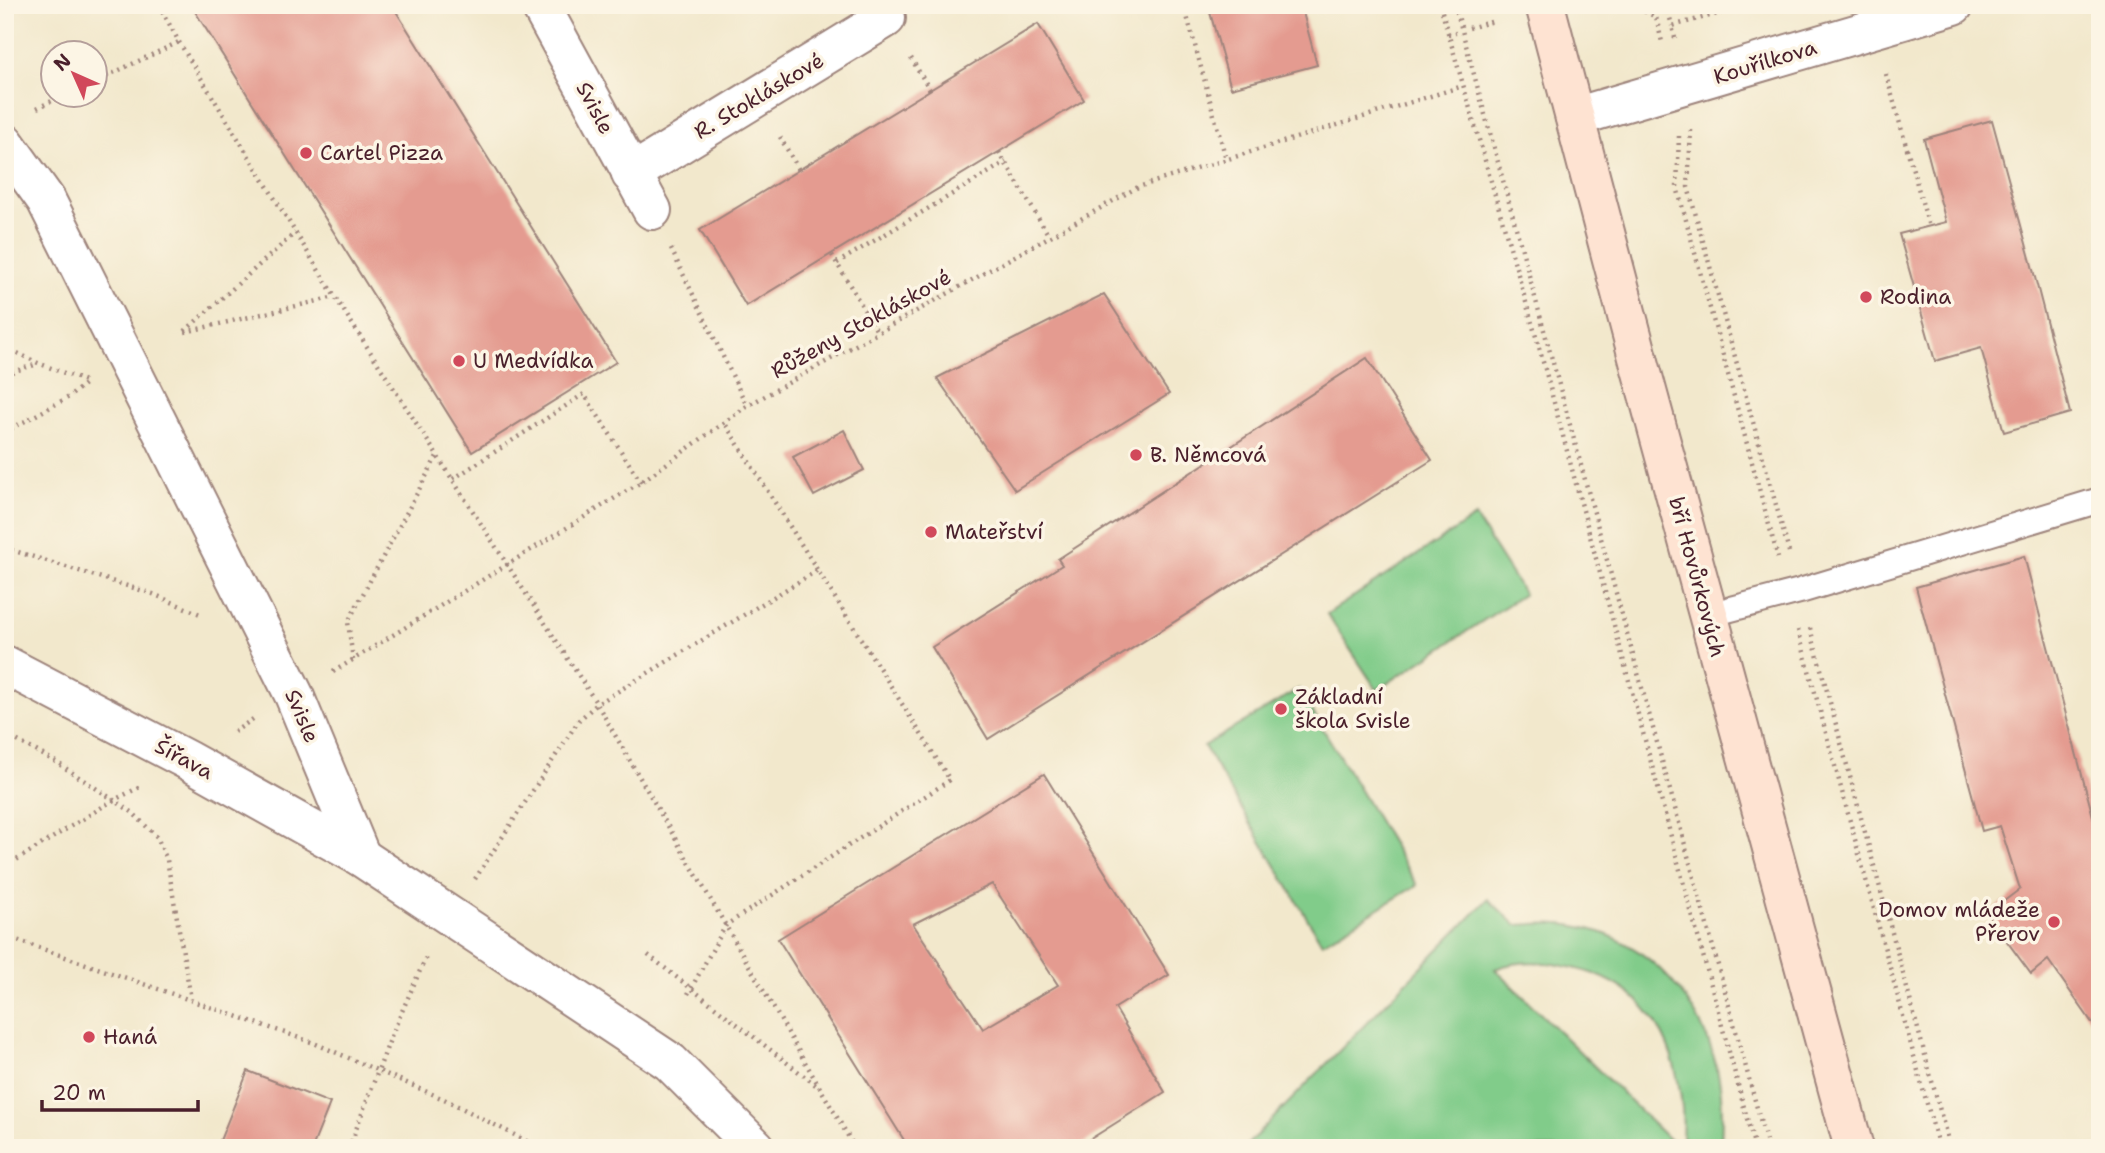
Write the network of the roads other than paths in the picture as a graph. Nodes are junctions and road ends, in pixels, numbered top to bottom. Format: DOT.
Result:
graph roads {
  1 [pos="540,5"];
  2 [pos="1545,5"];
  3 [pos="1954,5"];
  4 [pos="883,12"];
  5 [pos="1575,117"];
  6 [pos="5,143"];
  7 [pos="631,174"];
  8 [pos="652,210"];
  9 [pos="2100,500"];
  10 [pos="1708,615"];
  11 [pos="5,665"];
  12 [pos="361,857"];
  13 [pos="756,1148"];
  14 [pos="1854,1148"];
  1 -- 7 [label="street, Svisle"];
  2 -- 5 [label="main road, bří Hovůrkových"];
  3 -- 5 [label="street, Kouřílkova"];
  4 -- 7 [label="street, R. Stokláskové"];
  5 -- 10 [label="main road, bří Hovůrkových"];
  6 -- 12 [label="street, Svisle"];
  7 -- 8 [label="street, Svisle"];
  9 -- 10 [label="lane"];
  10 -- 14 [label="main road, bří Hovůrkových"];
  11 -- 12 [label="street, Šířava"];
  12 -- 13 [label="street"];
}
